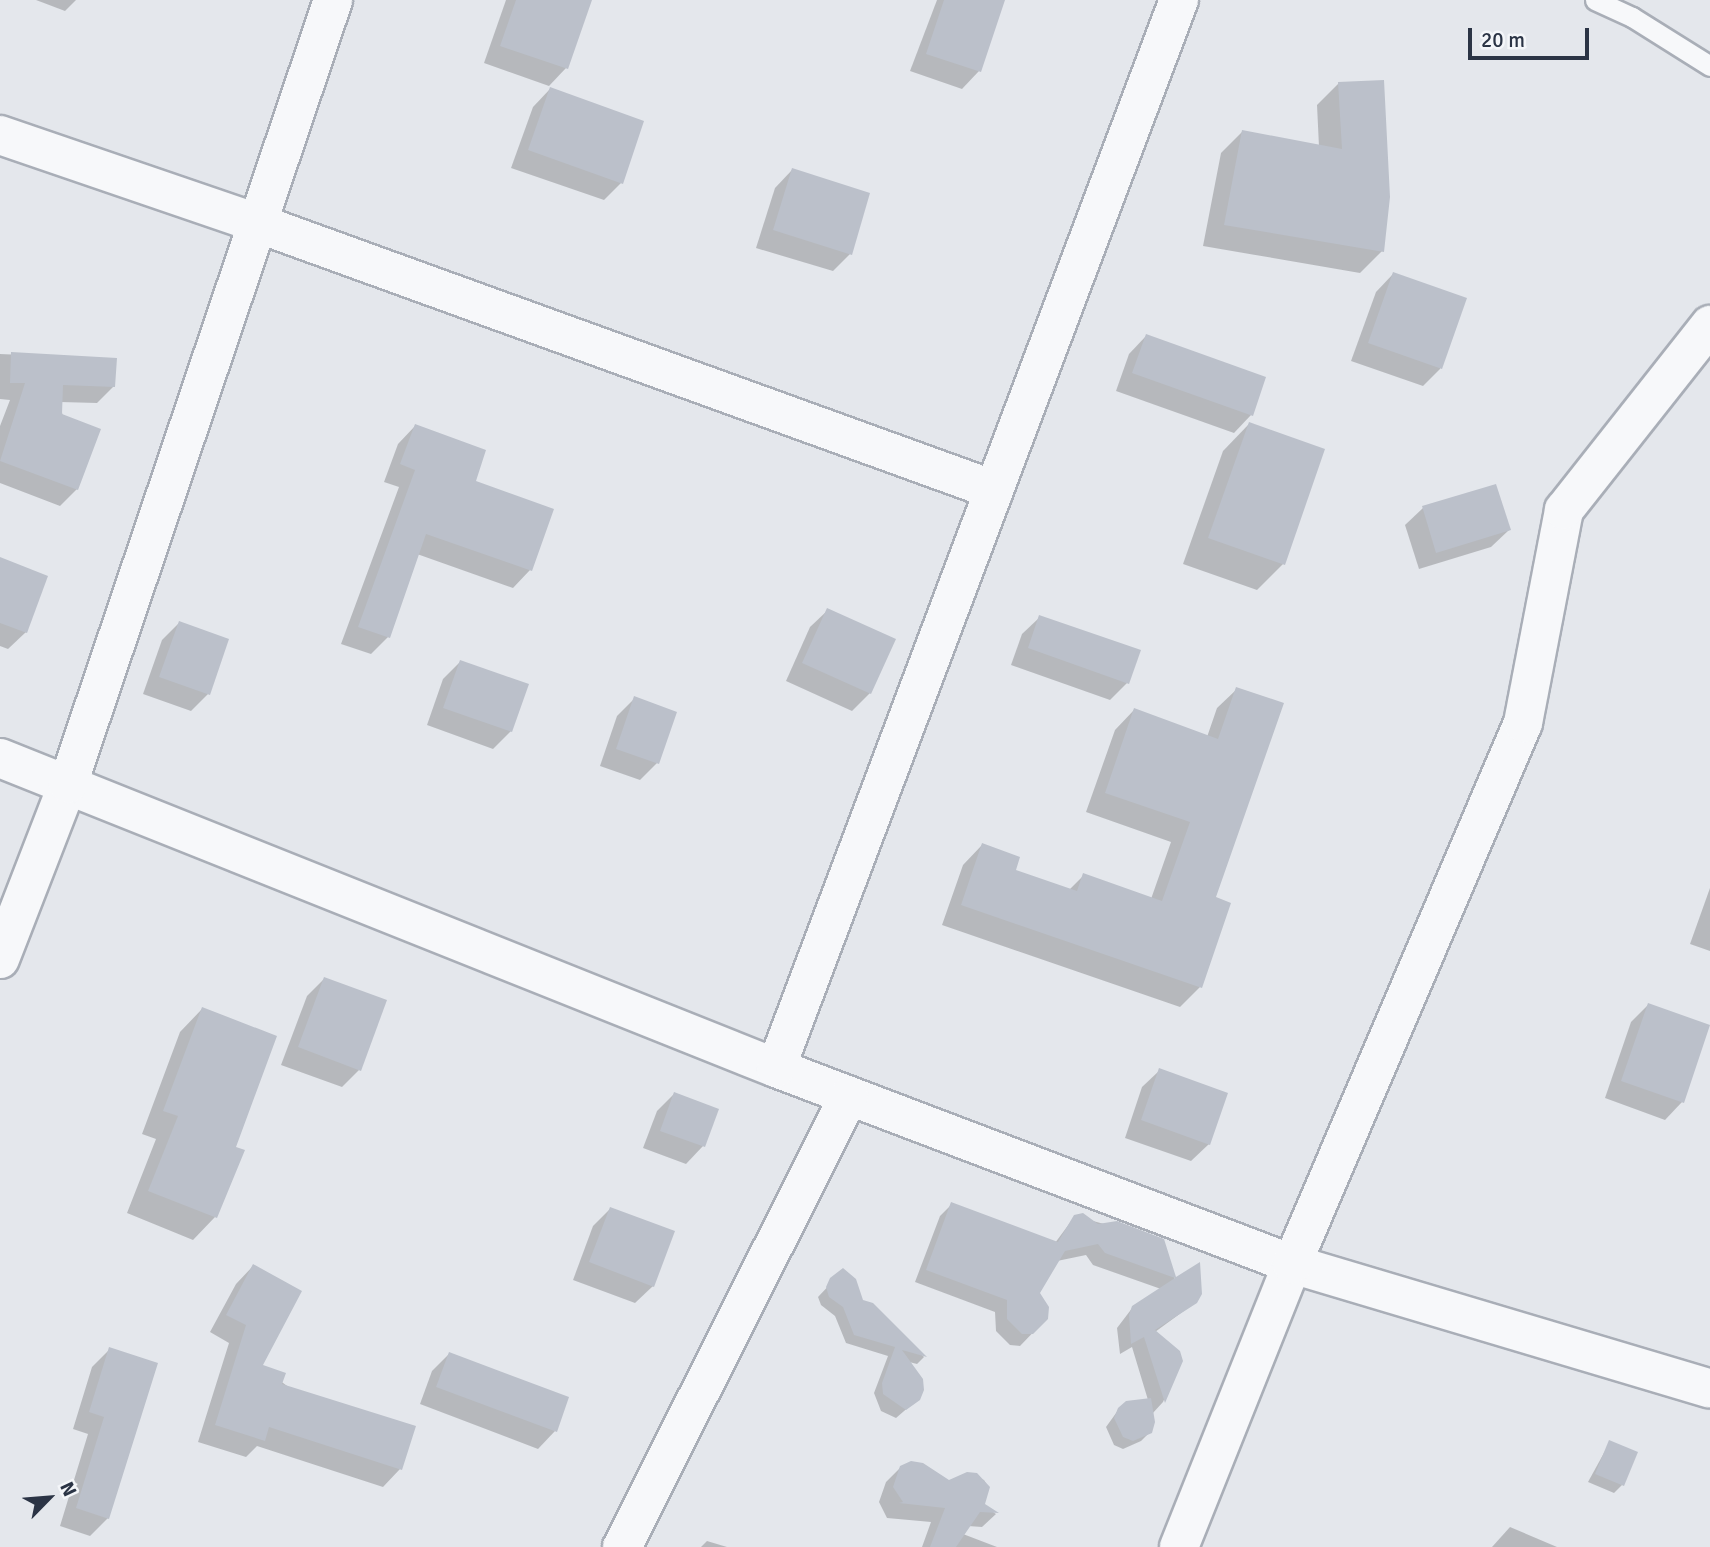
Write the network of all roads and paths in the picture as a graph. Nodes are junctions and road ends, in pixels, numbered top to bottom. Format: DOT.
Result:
graph roads {
  1 [pos="332,0"];
  2 [pos="1179,0"];
  3 [pos="1595,0"];
  4 [pos="1710,66"];
  5 [pos="0,135"];
  6 [pos="257,223"];
  7 [pos="1710,325"];
  8 [pos="994,490"];
  9 [pos="0,758"];
  10 [pos="68,784"];
  11 [pos="0,959"];
  12 [pos="776,1068"];
  13 [pos="849,1096"];
  14 [pos="1292,1264"];
  15 [pos="1710,1389"];
  16 [pos="622,1547"];
  17 [pos="1180,1547"];
  1 -- 6 [label="street"];
  2 -- 8 [label="street"];
  3 -- 4 [label="lane"];
  5 -- 6 [label="street"];
  6 -- 8 [label="street"];
  6 -- 10 [label="street"];
  7 -- 14 [label="street"];
  8 -- 12 [label="street"];
  9 -- 10 [label="street"];
  10 -- 11 [label="street"];
  10 -- 12 [label="street"];
  12 -- 13 [label="street"];
  13 -- 14 [label="street"];
  13 -- 16 [label="street"];
  14 -- 15 [label="street"];
  14 -- 17 [label="street"];
}
